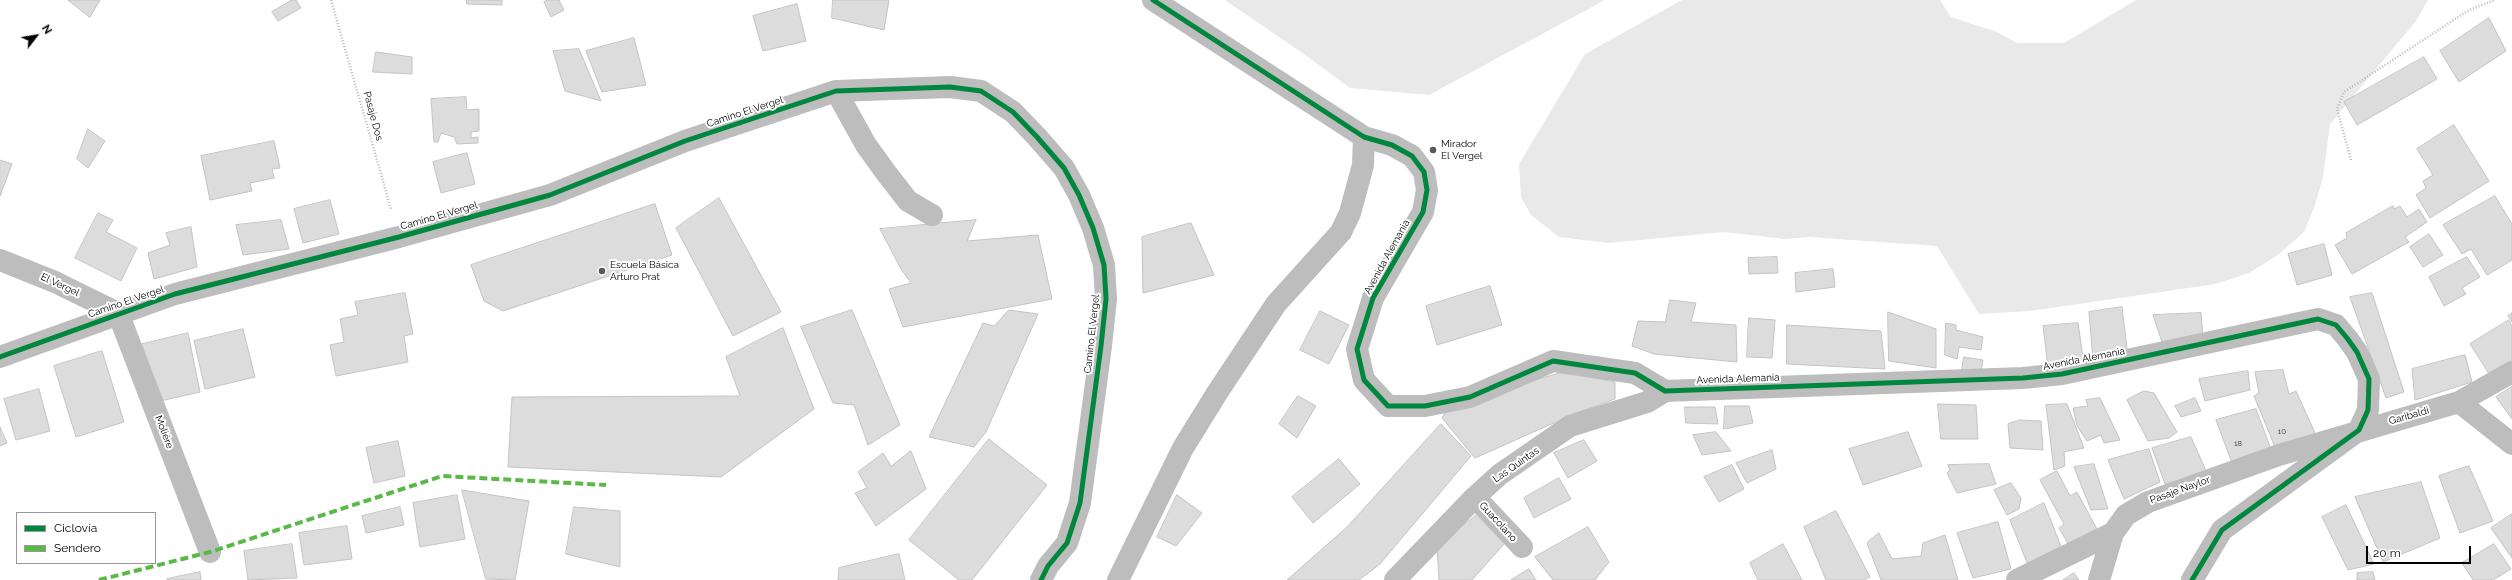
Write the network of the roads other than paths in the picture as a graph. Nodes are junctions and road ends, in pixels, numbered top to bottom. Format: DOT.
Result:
graph roads {
  1 [pos="1153,0"];
  2 [pos="836,91"];
  3 [pos="1364,137"];
  4 [pos="932,215"];
  5 [pos="0,260"];
  6 [pos="118,313"];
  7 [pos="0,357"];
  8 [pos="2512,372"];
  9 [pos="1665,390"];
  10 [pos="2459,402"];
  11 [pos="2359,430"];
  12 [pos="2512,444"];
  13 [pos="1475,497"];
  14 [pos="2113,533"];
  15 [pos="1522,547"];
  16 [pos="210,552"];
  17 [pos="1041,580"];
  18 [pos="1118,580"];
  19 [pos="1395,580"];
  20 [pos="2017,580"];
  21 [pos="2099,580"];
  22 [pos="2192,580"];
  1 -- 3 [label="street, Avenida Alemania"];
  2 -- 4 [label="street"];
  2 -- 6 [label="street, Camino El Vergel"];
  2 -- 17 [label="street, Camino El Vergel"];
  3 -- 9 [label="street, Avenida Alemania"];
  3 -- 18 [label="street"];
  5 -- 6 [label="street, El Vergel"];
  6 -- 7 [label="street, Camino El Vergel"];
  6 -- 16 [label="street, Moliére"];
  8 -- 10 [label="street, Garibaldi"];
  9 -- 11 [label="street, Avenida Alemania"];
  9 -- 13 [label="street, Las Quintas"];
  10 -- 11 [label="street, Garibaldi"];
  10 -- 12 [label="street"];
  11 -- 14 [label="street, Pasaje Naylor"];
  11 -- 22 [label="street, Avenida Alemania"];
  13 -- 15 [label="street, Guacolano"];
  13 -- 19 [label="street, Las Quintas"];
  14 -- 20 [label="street, Pasaje Naylor"];
  14 -- 21 [label="street"];
}
